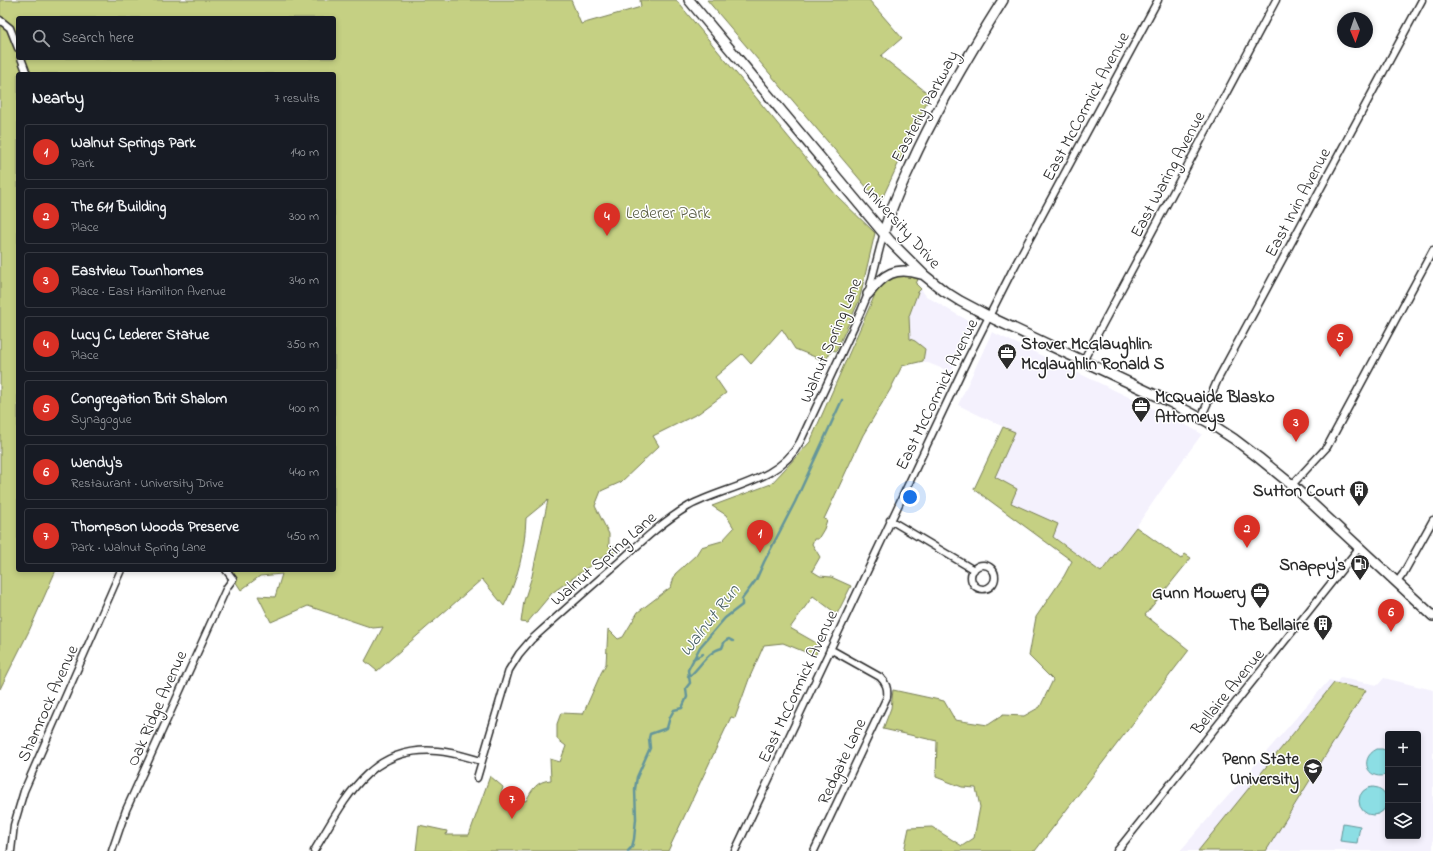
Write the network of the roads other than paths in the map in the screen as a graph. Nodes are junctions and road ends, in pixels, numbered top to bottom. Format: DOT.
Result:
graph roads {
  1 [pos="689,0"];
  2 [pos="1003,0"];
  3 [pos="1158,0"];
  4 [pos="1276,0"];
  5 [pos="1422,0"];
  6 [pos="0,20"];
  7 [pos="16,43"];
  8 [pos="22,60"];
  9 [pos="25,72"];
  10 [pos="884,232"];
  11 [pos="1433,250"];
  12 [pos="924,276"];
  13 [pos="868,294"];
  14 [pos="988,317"];
  15 [pos="1082,361"];
  16 [pos="1201,418"];
  17 [pos="1292,485"];
  18 [pos="890,520"];
  19 [pos="1433,520"];
  20 [pos="1359,548"];
  21 [pos="974,570"];
  22 [pos="120,572"];
  23 [pos="227,572"];
  24 [pos="1397,582"];
  25 [pos="1433,616"];
  26 [pos="830,649"];
  27 [pos="482,761"];
  28 [pos="477,778"];
  29 [pos="11,851"];
  30 [pos="112,851"];
  31 [pos="314,851"];
  32 [pos="735,851"];
  33 [pos="814,851"];
  34 [pos="1117,851"];
  1 -- 10 [label="main road, University Drive"];
  2 -- 10 [label="main road, Easterly Parkway"];
  3 -- 14 [label="street, East McCormick Avenue"];
  4 -- 15 [label="street, East Waring Avenue"];
  5 -- 16 [label="street, East Irvin Avenue"];
  6 -- 7 [label="street"];
  8 -- 9 [label="street"];
  10 -- 12 [label="main road, University Drive"];
  10 -- 13 [label="street, Walnut Spring Lane"];
  11 -- 17 [label="street"];
  12 -- 13 [label="main road"];
  12 -- 14 [label="main road, University Drive"];
  13 -- 27 [label="street, Walnut Spring Lane"];
  14 -- 15 [label="main road, University Drive"];
  14 -- 18 [label="street, East McCormick Avenue"];
  15 -- 16 [label="main road, University Drive"];
  16 -- 17 [label="main road, University Drive"];
  17 -- 20 [label="main road, University Drive"];
  18 -- 21 [label="street"];
  18 -- 26 [label="street, East McCormick Avenue"];
  19 -- 24 [label="street"];
  20 -- 24 [label="main road, University Drive"];
  20 -- 34 [label="street, Bellaire Avenue"];
  22 -- 29 [label="street, Shamrock Avenue"];
  23 -- 30 [label="street, Oak Ridge Avenue"];
  24 -- 25 [label="main road, University Drive"];
  26 -- 32 [label="street, East McCormick Avenue"];
  26 -- 33 [label="street, Redgate Lane"];
  27 -- 28 [label="street, Walnut Spring Lane"];
  27 -- 31 [label="street"];
}
